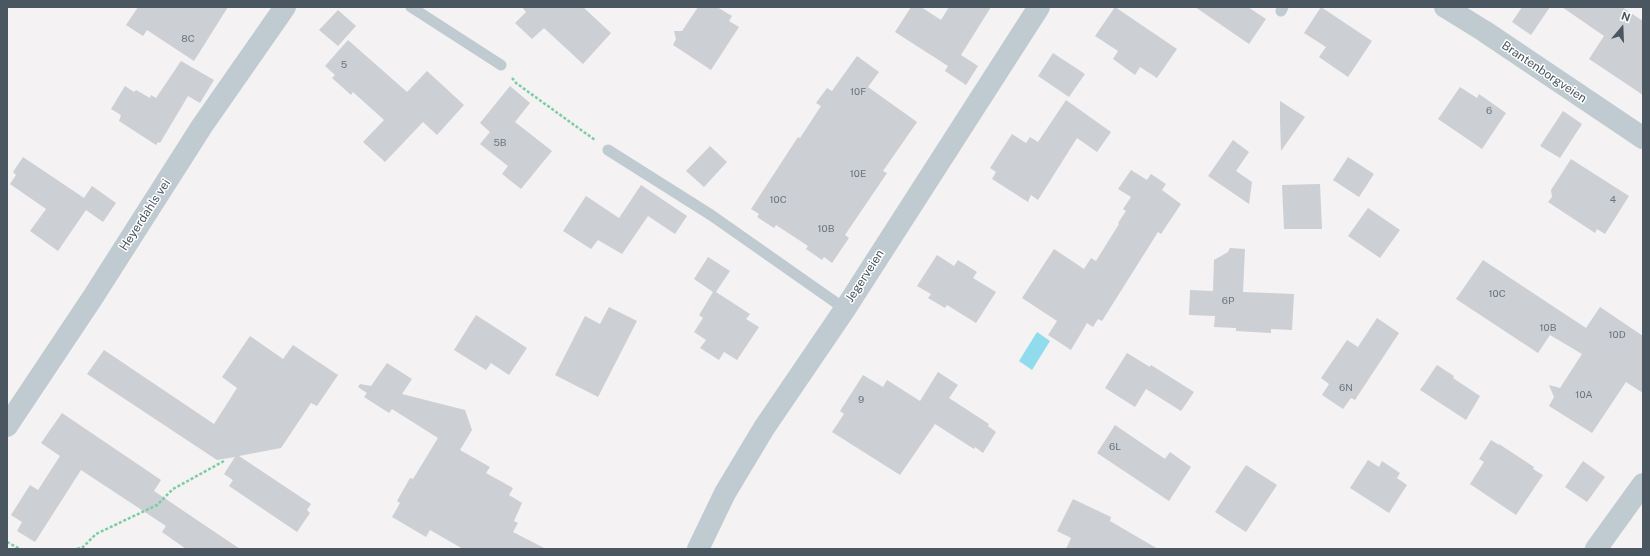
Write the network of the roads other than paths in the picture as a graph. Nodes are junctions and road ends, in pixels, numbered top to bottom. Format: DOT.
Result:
graph roads {
  1 [pos="285,7"];
  2 [pos="411,7"];
  3 [pos="1039,7"];
  4 [pos="1445,7"];
  5 [pos="501,65"];
  6 [pos="1643,138"];
  7 [pos="608,150"];
  8 [pos="845,308"];
  9 [pos="7,426"];
  10 [pos="1643,484"];
  11 [pos="698,549"];
  12 [pos="1596,549"];
  1 -- 9 [label="street, Heyerdahls vei"];
  2 -- 5 [label="lane"];
  3 -- 8 [label="street, Jegerveien"];
  4 -- 6 [label="street, Brantenborgveien"];
  7 -- 8 [label="lane"];
  8 -- 11 [label="street, Jegerveien"];
  10 -- 12 [label="street"];
}
